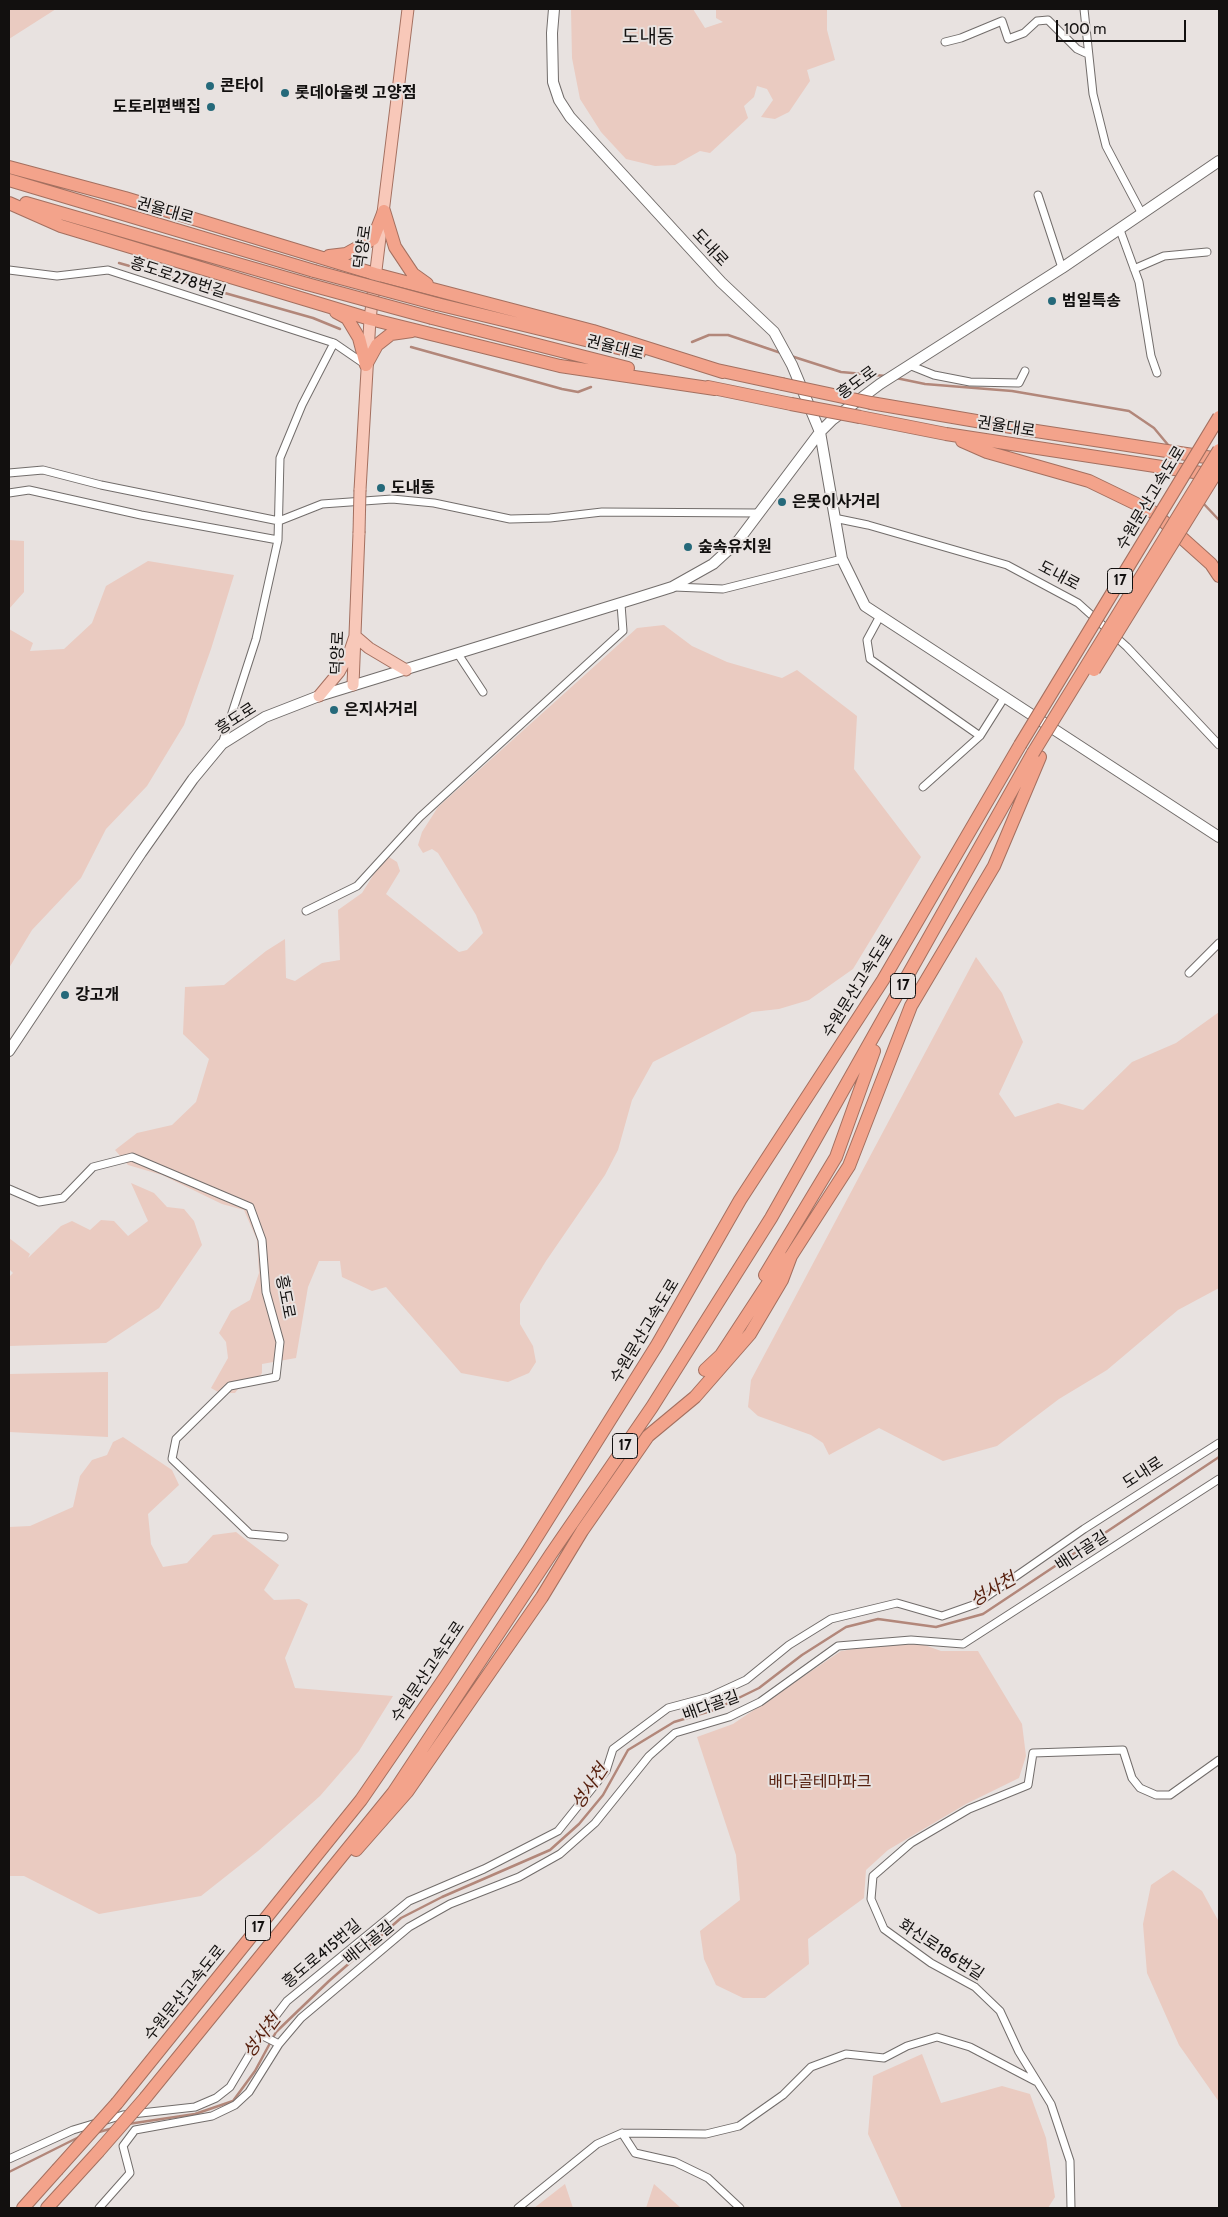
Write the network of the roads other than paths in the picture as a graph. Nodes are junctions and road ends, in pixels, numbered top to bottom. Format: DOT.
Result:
graph roads {
  1 [pos="408,9"];
  2 [pos="554,9"];
  3 [pos="1084,9"];
  4 [pos="945,42"];
  5 [pos="1088,54"];
  6 [pos="1219,161"];
  7 [pos="9,167"];
  8 [pos="9,180"];
  9 [pos="1038,195"];
  10 [pos="9,198"];
  11 [pos="9,203"];
  12 [pos="384,211"];
  13 [pos="1142,214"];
  14 [pos="1120,230"];
  15 [pos="1207,252"];
  16 [pos="325,257"];
  17 [pos="1062,268"];
  18 [pos="1134,269"];
  19 [pos="9,270"];
  20 [pos="375,274"];
  21 [pos="435,290"];
  22 [pos="318,302"];
  23 [pos="370,319"];
  24 [pos="419,330"];
  25 [pos="334,343"];
  26 [pos="366,365"];
  27 [pos="907,367"];
  28 [pos="1025,371"];
  29 [pos="723,372"];
  30 [pos="1157,373"];
  31 [pos="715,389"];
  32 [pos="1219,418"];
  33 [pos="820,432"];
  34 [pos="946,434"];
  35 [pos="1219,450"];
  36 [pos="1219,459"];
  37 [pos="1219,468"];
  38 [pos="9,473"];
  39 [pos="1219,476"];
  40 [pos="9,493"];
  41 [pos="758,513"];
  42 [pos="834,518"];
  43 [pos="279,521"];
  44 [pos="278,540"];
  45 [pos="842,559"];
  46 [pos="1219,576"];
  47 [pos="672,587"];
  48 [pos="620,604"];
  49 [pos="880,616"];
  50 [pos="355,636"];
  51 [pos="458,654"];
  52 [pos="406,670"];
  53 [pos="353,685"];
  54 [pos="483,692"];
  55 [pos="319,696"];
  56 [pos="1004,698"];
  57 [pos="980,736"];
  58 [pos="222,744"];
  59 [pos="1219,744"];
  60 [pos="1036,755"];
  61 [pos="923,787"];
  62 [pos="1219,837"];
  63 [pos="306,911"];
  64 [pos="1219,943"];
  65 [pos="1189,973"];
  66 [pos="892,1006"];
  67 [pos="9,1051"];
  68 [pos="9,1189"];
  69 [pos="791,1256"];
  70 [pos="1219,1443"];
  71 [pos="1219,1479"];
  72 [pos="284,1537"];
  73 [pos="613,1749"];
  74 [pos="1219,1760"];
  75 [pos="314,1891"];
  76 [pos="263,2036"];
  77 [pos="277,2043"];
  78 [pos="1036,2081"];
  79 [pos="622,2133"];
  80 [pos="9,2159"];
  81 [pos="23,2208"];
  82 [pos="47,2208"];
  83 [pos="98,2208"];
  84 [pos="518,2208"];
  85 [pos="740,2208"];
  86 [pos="1071,2208"];
  1 -- 12 [label="main road, 덕양로"];
  2 -- 33 [label="street, 도내로"];
  3 -- 5 [label="street"];
  4 -- 5 [label="street"];
  5 -- 13 [label="street"];
  6 -- 13 [label="street, 흥도로"];
  7 -- 16 [label="highway"];
  8 -- 29 [label="highway, 권율대로, bridge"];
  9 -- 17 [label="street"];
  10 -- 31 [label="highway, 권율대로, bridge"];
  11 -- 22 [label="highway"];
  12 -- 16 [label="highway"];
  12 -- 20 [label="main road, 덕양로"];
  12 -- 21 [label="highway"];
  13 -- 14 [label="street, 흥도로"];
  14 -- 17 [label="street, 흥도로"];
  14 -- 18 [label="street"];
  15 -- 18 [label="street"];
  16 -- 20 [label="highway"];
  16 -- 22 [label="highway"];
  17 -- 27 [label="street, 흥도로"];
  18 -- 30 [label="street"];
  19 -- 25 [label="street, 흥도로278번길"];
  20 -- 21 [label="highway"];
  20 -- 23 [label="main road, 덕양로"];
  21 -- 24 [label="highway"];
  21 -- 29 [label="highway"];
  22 -- 23 [label="highway"];
  22 -- 26 [label="highway"];
  23 -- 24 [label="highway"];
  23 -- 26 [label="main road, 덕양로"];
  24 -- 26 [label="highway"];
  24 -- 31 [label="highway"];
  25 -- 26 [label="street, 흥도로278번길"];
  25 -- 43 [label="street"];
  26 -- 50 [label="main road, 덕양로, bridge"];
  27 -- 28 [label="street"];
  27 -- 33 [label="street, 흥도로"];
  29 -- 36 [label="highway, 권율대로, bridge"];
  31 -- 34 [label="highway, 권율대로, bridge"];
  32 -- 81 [label="highway, 수원문산고속도로 / 17, bridge"];
  33 -- 41 [label="street, 흥도로"];
  33 -- 42 [label="street, 도내로"];
  34 -- 39 [label="highway, 권율대로, bridge"];
  34 -- 46 [label="highway"];
  35 -- 60 [label="highway, 수원문산고속도로 / 17, bridge"];
  37 -- 60 [label="highway, bridge"];
  38 -- 43 [label="street"];
  40 -- 44 [label="street"];
  41 -- 43 [label="street"];
  41 -- 47 [label="street, 흥도로"];
  42 -- 45 [label="street, 도내로"];
  42 -- 59 [label="street, 도내로"];
  43 -- 44 [label="street"];
  44 -- 58 [label="street"];
  45 -- 47 [label="street"];
  45 -- 49 [label="street, 도내로"];
  47 -- 48 [label="street, 흥도로"];
  48 -- 51 [label="street, 흥도로"];
  48 -- 63 [label="street"];
  49 -- 56 [label="street, 도내로"];
  49 -- 57 [label="street"];
  50 -- 52 [label="main road"];
  50 -- 53 [label="main road, 덕양로"];
  50 -- 55 [label="main road"];
  51 -- 52 [label="street, 흥도로"];
  51 -- 54 [label="street"];
  52 -- 53 [label="street, 흥도로"];
  53 -- 55 [label="street, 흥도로"];
  55 -- 58 [label="street, 흥도로"];
  56 -- 57 [label="street"];
  56 -- 62 [label="street, 도내로"];
  57 -- 61 [label="street"];
  58 -- 67 [label="street, 흥도로"];
  60 -- 66 [label="highway, 수원문산고속도로 / 17"];
  60 -- 69 [label="highway"];
  64 -- 65 [label="street"];
  66 -- 69 [label="highway"];
  66 -- 75 [label="highway, 수원문산고속도로 / 17"];
  68 -- 72 [label="street, 흥도로"];
  69 -- 75 [label="highway"];
  70 -- 73 [label="street, 도내로"];
  71 -- 77 [label="street, 배다골길"];
  73 -- 76 [label="street, 흥도로415번길"];
  74 -- 78 [label="street, 화신로186번길"];
  75 -- 82 [label="highway, 수원문산고속도로 / 17, bridge"];
  76 -- 77 [label="street"];
  76 -- 80 [label="street, 흥도로415번길"];
  77 -- 83 [label="street, 배다골길"];
  78 -- 79 [label="street"];
  78 -- 86 [label="street, 화신로186번길"];
  79 -- 84 [label="street"];
  79 -- 85 [label="street"];
}
